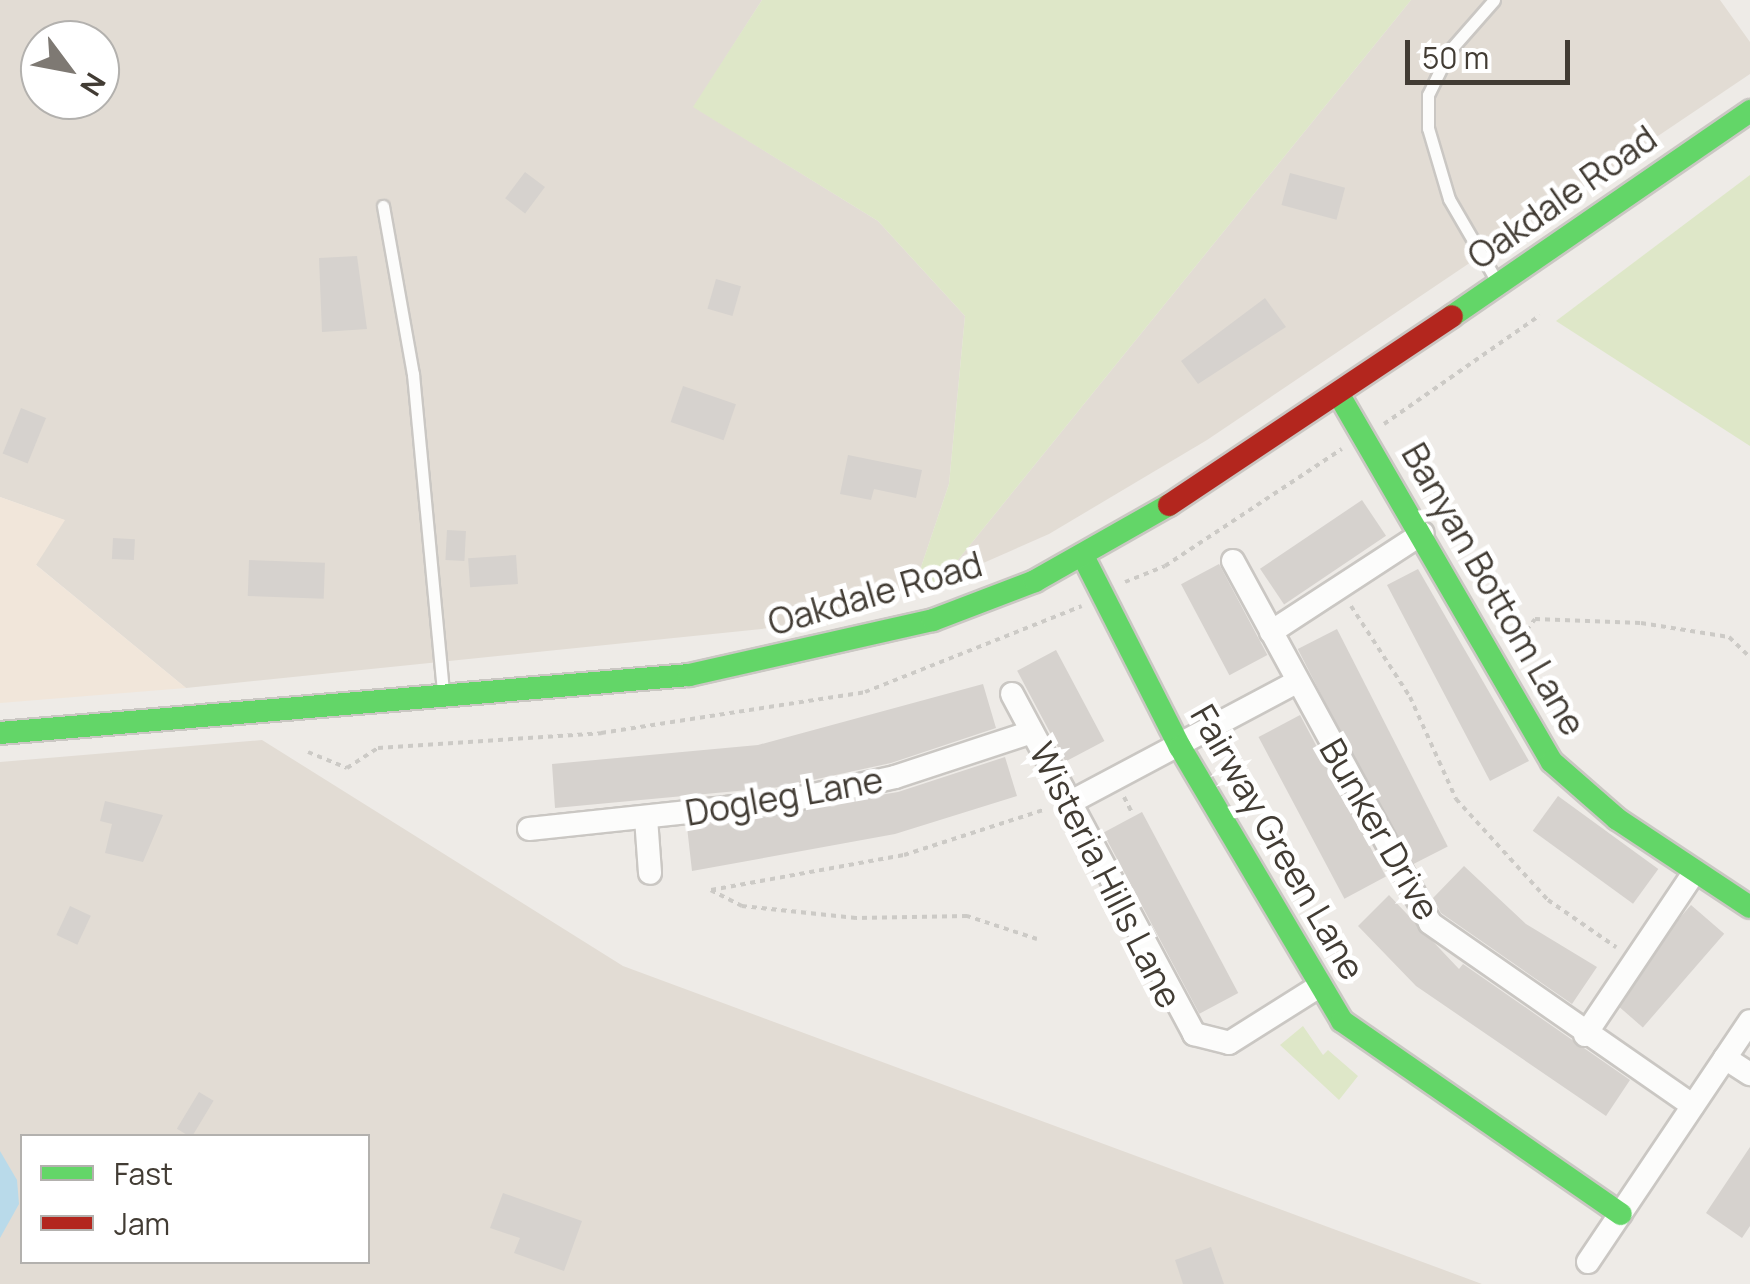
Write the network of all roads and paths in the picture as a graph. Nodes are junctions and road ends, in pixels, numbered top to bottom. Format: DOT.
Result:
graph roads {
  1 [pos="1494,0"];
  2 [pos="1750,111"];
  3 [pos="383,206"];
  4 [pos="1498,284"];
  5 [pos="1540,315"];
  6 [pos="1338,395"];
  7 [pos="1365,435"];
  8 [pos="1423,533"];
  9 [pos="1083,556"];
  10 [pos="1233,561"];
  11 [pos="1119,584"];
  12 [pos="1346,598"];
  13 [pos="1089,602"];
  14 [pos="1271,632"];
  15 [pos="1510,654"];
  16 [pos="1750,658"];
  17 [pos="1297,682"];
  18 [pos="1012,694"];
  19 [pos="444,698"];
  20 [pos="1032,732"];
  21 [pos="0,733"];
  22 [pos="1180,747"];
  23 [pos="308,752"];
  24 [pos="1060,805"];
  25 [pos="646,818"];
  26 [pos="529,828"];
  27 [pos="1695,871"];
  28 [pos="650,873"];
  29 [pos="1750,907"];
  30 [pos="1037,939"];
  31 [pos="1625,953"];
  32 [pos="1318,987"];
  33 [pos="1750,1020"];
  34 [pos="1585,1035"];
  35 [pos="1725,1058"];
  36 [pos="1750,1074"];
  37 [pos="1692,1106"];
  38 [pos="1621,1214"];
  39 [pos="1588,1262"];
  1 -- 4 [label="lane"];
  2 -- 4 [label="main road, Oakdale Road"];
  3 -- 19 [label="lane"];
  4 -- 6 [label="main road, Oakdale Road"];
  5 -- 7 [label="path"];
  6 -- 7 [label="main road, Banyan Bottom Lane"];
  6 -- 9 [label="main road, Oakdale Road"];
  7 -- 8 [label="main road, Banyan Bottom Lane"];
  7 -- 11 [label="path"];
  8 -- 14 [label="street"];
  8 -- 27 [label="main road, Banyan Bottom Lane"];
  9 -- 19 [label="main road, Oakdale Road"];
  9 -- 22 [label="main road, Fairway Green Lane"];
  10 -- 14 [label="street, Bunker Drive"];
  12 -- 31 [label="path"];
  13 -- 23 [label="path"];
  14 -- 17 [label="street, Bunker Drive"];
  15 -- 16 [label="path"];
  17 -- 22 [label="street"];
  17 -- 34 [label="street, Bunker Drive"];
  18 -- 20 [label="street, Wisteria Hills Lane"];
  19 -- 21 [label="main road, Oakdale Road"];
  20 -- 24 [label="street, Wisteria Hills Lane"];
  20 -- 25 [label="street, Dogleg Lane"];
  22 -- 24 [label="street"];
  22 -- 32 [label="main road, Fairway Green Lane"];
  24 -- 30 [label="path"];
  24 -- 32 [label="street, Wisteria Hills Lane"];
  25 -- 26 [label="street, Dogleg Lane"];
  25 -- 28 [label="street"];
  27 -- 29 [label="main road, Banyan Bottom Lane"];
  27 -- 34 [label="street"];
  32 -- 38 [label="main road, Fairway Green Lane"];
  33 -- 35 [label="street"];
  34 -- 37 [label="street, Bunker Drive"];
  35 -- 36 [label="street"];
  35 -- 37 [label="street"];
  37 -- 38 [label="street"];
  38 -- 39 [label="street"];
}
